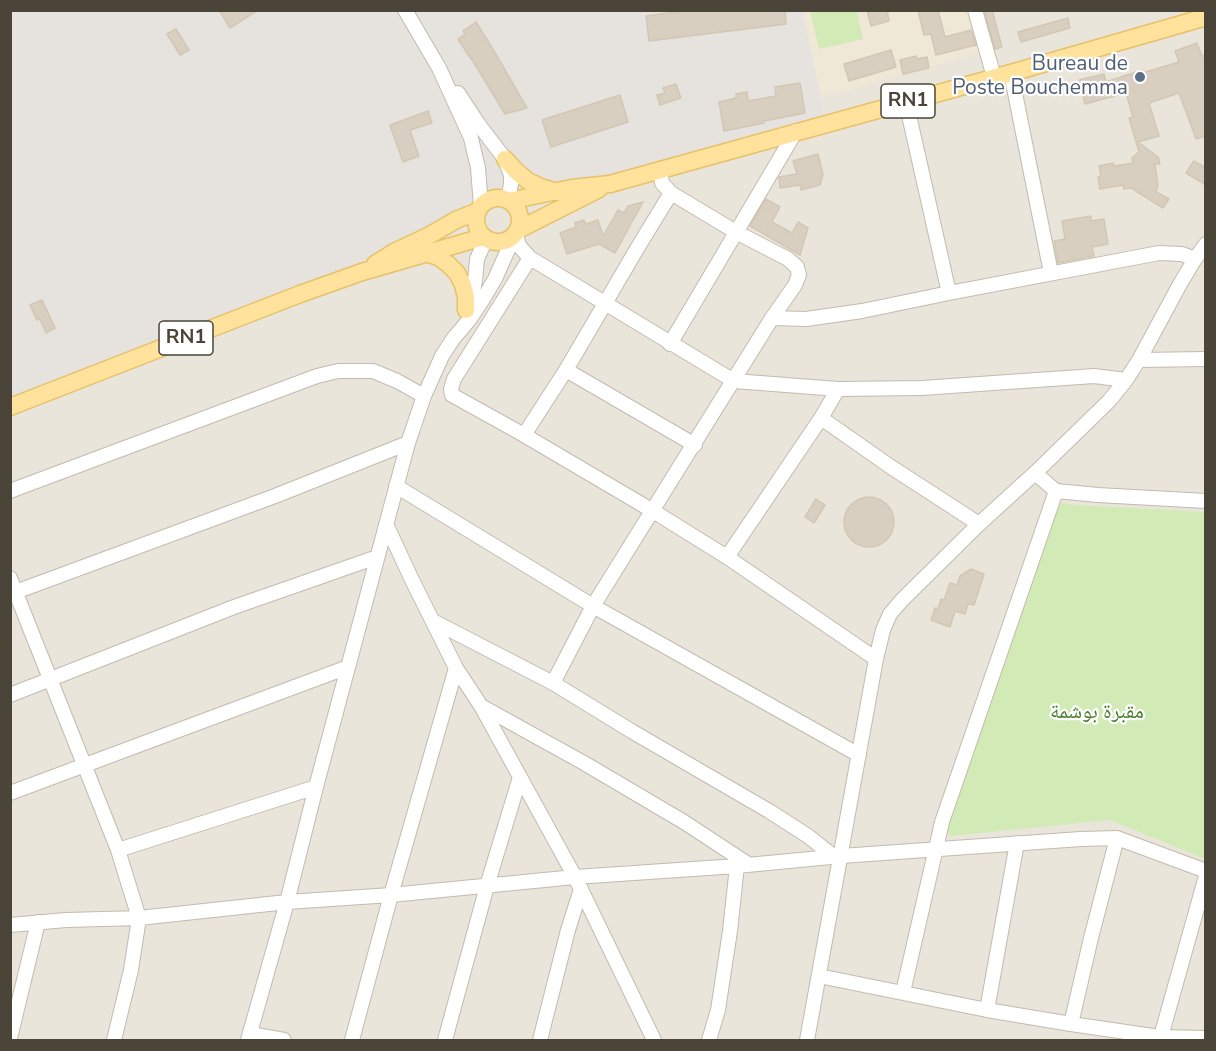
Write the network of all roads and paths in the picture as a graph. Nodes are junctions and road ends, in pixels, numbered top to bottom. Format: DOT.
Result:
graph roads {
  1 [pos="405,10"];
  2 [pos="975,10"];
  3 [pos="1206,17"];
  4 [pos="439,68"];
  5 [pos="1011,73"];
  6 [pos="994,77"];
  7 [pos="906,102"];
  8 [pos="796,131"];
  9 [pos="505,159"];
  10 [pos="660,170"];
  11 [pos="610,184"];
  12 [pos="558,192"];
  13 [pos="671,193"];
  14 [pos="509,201"];
  15 [pos="479,208"];
  16 [pos="517,232"];
  17 [pos="736,232"];
  18 [pos="485,238"];
  19 [pos="1206,244"];
  20 [pos="426,253"];
  21 [pos="530,258"];
  22 [pos="1195,259"];
  23 [pos="362,272"];
  24 [pos="1051,273"];
  25 [pos="949,292"];
  26 [pos="605,304"];
  27 [pos="466,310"];
  28 [pos="772,318"];
  29 [pos="453,339"];
  30 [pos="670,344"];
  31 [pos="1206,358"];
  32 [pos="1139,360"];
  33 [pos="566,370"];
  34 [pos="1126,380"];
  35 [pos="734,381"];
  36 [pos="838,389"];
  37 [pos="424,396"];
  38 [pos="10,406"];
  39 [pos="821,418"];
  40 [pos="524,435"];
  41 [pos="408,443"];
  42 [pos="695,445"];
  43 [pos="1035,473"];
  44 [pos="396,486"];
  45 [pos="10,491"];
  46 [pos="1056,491"];
  47 [pos="1206,501"];
  48 [pos="653,511"];
  49 [pos="386,524"];
  50 [pos="978,524"];
  51 [pos="377,557"];
  52 [pos="727,557"];
  53 [pos="12,588"];
  54 [pos="593,606"];
  55 [pos="433,621"];
  56 [pos="876,659"];
  57 [pos="348,667"];
  58 [pos="456,668"];
  59 [pos="51,680"];
  60 [pos="553,683"];
  61 [pos="10,695"];
  62 [pos="481,706"];
  63 [pos="859,754"];
  64 [pos="86,765"];
  65 [pos="520,777"];
  66 [pos="316,787"];
  67 [pos="10,793"];
  68 [pos="1117,838"];
  69 [pos="1017,843"];
  70 [pos="936,849"];
  71 [pos="118,850"];
  72 [pos="837,856"];
  73 [pos="743,865"];
  74 [pos="1206,873"];
  75 [pos="578,883"];
  76 [pos="487,886"];
  77 [pos="391,896"];
  78 [pos="287,902"];
  79 [pos="139,918"];
  80 [pos="38,922"];
  81 [pos="10,924"];
  82 [pos="819,976"];
  83 [pos="903,992"];
  84 [pos="987,1010"];
  85 [pos="13,1019"];
  86 [pos="1071,1024"];
  87 [pos="249,1037"];
  88 [pos="10,1038"];
  89 [pos="1206,1038"];
  90 [pos="1160,1039"];
  91 [pos="114,1041"];
  92 [pos="284,1041"];
  93 [pos="352,1041"];
  94 [pos="446,1041"];
  95 [pos="540,1041"];
  96 [pos="654,1041"];
  97 [pos="709,1041"];
  98 [pos="807,1041"];
  1 -- 4 [label="street"];
  2 -- 6 [label="street"];
  3 -- 5 [label="main road, RN1"];
  4 -- 9 [label="street"];
  4 -- 15 [label="street"];
  5 -- 6 [label="main road, RN1"];
  5 -- 24 [label="street"];
  6 -- 7 [label="main road, RN1"];
  7 -- 8 [label="main road, RN1"];
  7 -- 25 [label="street"];
  8 -- 10 [label="main road, RN1"];
  8 -- 17 [label="street"];
  9 -- 12 [label="main road"];
  9 -- 14 [label="street"];
  10 -- 11 [label="main road, RN1"];
  10 -- 13 [label="street"];
  11 -- 12 [label="main road, RN1"];
  11 -- 16 [label="main road, RN1"];
  12 -- 14 [label="main road, RN1"];
  13 -- 17 [label="street"];
  13 -- 26 [label="street"];
  14 -- 15 [label="main road, RN1"];
  14 -- 16 [label="main road"];
  15 -- 18 [label="main road"];
  15 -- 23 [label="main road, RN1"];
  16 -- 18 [label="main road, RN1"];
  16 -- 21 [label="street"];
  16 -- 29 [label="street"];
  17 -- 28 [label="street"];
  17 -- 30 [label="street"];
  18 -- 20 [label="main road, RN1"];
  18 -- 27 [label="street"];
  19 -- 22 [label="street"];
  20 -- 23 [label="main road, RN1"];
  20 -- 27 [label="main road"];
  21 -- 26 [label="street"];
  21 -- 40 [label="street"];
  22 -- 24 [label="street"];
  22 -- 32 [label="street"];
  23 -- 38 [label="main road, RN1"];
  24 -- 25 [label="street"];
  25 -- 28 [label="street"];
  26 -- 30 [label="street"];
  26 -- 33 [label="street"];
  27 -- 29 [label="street"];
  28 -- 35 [label="street"];
  29 -- 37 [label="street"];
  30 -- 35 [label="street"];
  31 -- 32 [label="street"];
  32 -- 34 [label="street"];
  33 -- 40 [label="street"];
  33 -- 42 [label="street"];
  34 -- 36 [label="street"];
  34 -- 43 [label="street"];
  35 -- 36 [label="street"];
  35 -- 42 [label="street"];
  36 -- 39 [label="street"];
  37 -- 41 [label="street"];
  37 -- 45 [label="street"];
  39 -- 50 [label="street"];
  39 -- 52 [label="street"];
  40 -- 48 [label="street"];
  41 -- 44 [label="street"];
  41 -- 53 [label="street"];
  42 -- 48 [label="street"];
  43 -- 46 [label="street"];
  43 -- 50 [label="street"];
  44 -- 49 [label="street"];
  44 -- 54 [label="street"];
  46 -- 47 [label="street"];
  46 -- 70 [label="street"];
  48 -- 52 [label="street"];
  48 -- 54 [label="street"];
  49 -- 51 [label="street"];
  49 -- 55 [label="street"];
  50 -- 56 [label="street"];
  51 -- 57 [label="street"];
  51 -- 59 [label="street"];
  52 -- 56 [label="street"];
  53 -- 59 [label="street"];
  54 -- 60 [label="street"];
  54 -- 63 [label="street"];
  55 -- 58 [label="street"];
  55 -- 60 [label="street"];
  56 -- 63 [label="street"];
  57 -- 64 [label="street"];
  57 -- 66 [label="street"];
  58 -- 62 [label="street"];
  58 -- 77 [label="street"];
  59 -- 61 [label="street"];
  59 -- 64 [label="street"];
  60 -- 72 [label="street"];
  62 -- 65 [label="street"];
  62 -- 73 [label="street"];
  63 -- 72 [label="street"];
  64 -- 67 [label="street"];
  64 -- 71 [label="street"];
  65 -- 75 [label="street"];
  65 -- 76 [label="street"];
  66 -- 71 [label="street"];
  66 -- 78 [label="street"];
  68 -- 69 [label="street"];
  68 -- 74 [label="street"];
  68 -- 86 [label="street"];
  69 -- 70 [label="street"];
  69 -- 84 [label="street"];
  70 -- 72 [label="street"];
  70 -- 83 [label="street"];
  71 -- 79 [label="street"];
  72 -- 73 [label="street"];
  72 -- 82 [label="street"];
  73 -- 75 [label="street"];
  73 -- 97 [label="street"];
  74 -- 90 [label="street"];
  75 -- 76 [label="street"];
  75 -- 95 [label="street"];
  75 -- 96 [label="street"];
  76 -- 77 [label="street"];
  76 -- 94 [label="street"];
  77 -- 78 [label="street"];
  77 -- 93 [label="street"];
  78 -- 79 [label="street"];
  78 -- 87 [label="street"];
  79 -- 80 [label="street"];
  79 -- 91 [label="street"];
  80 -- 81 [label="street"];
  80 -- 85 [label="street"];
  82 -- 83 [label="street"];
  82 -- 98 [label="street"];
  83 -- 84 [label="street"];
  84 -- 86 [label="street"];
  85 -- 88 [label="street"];
  86 -- 90 [label="street"];
  87 -- 92 [label="street"];
  89 -- 90 [label="street"];
}
